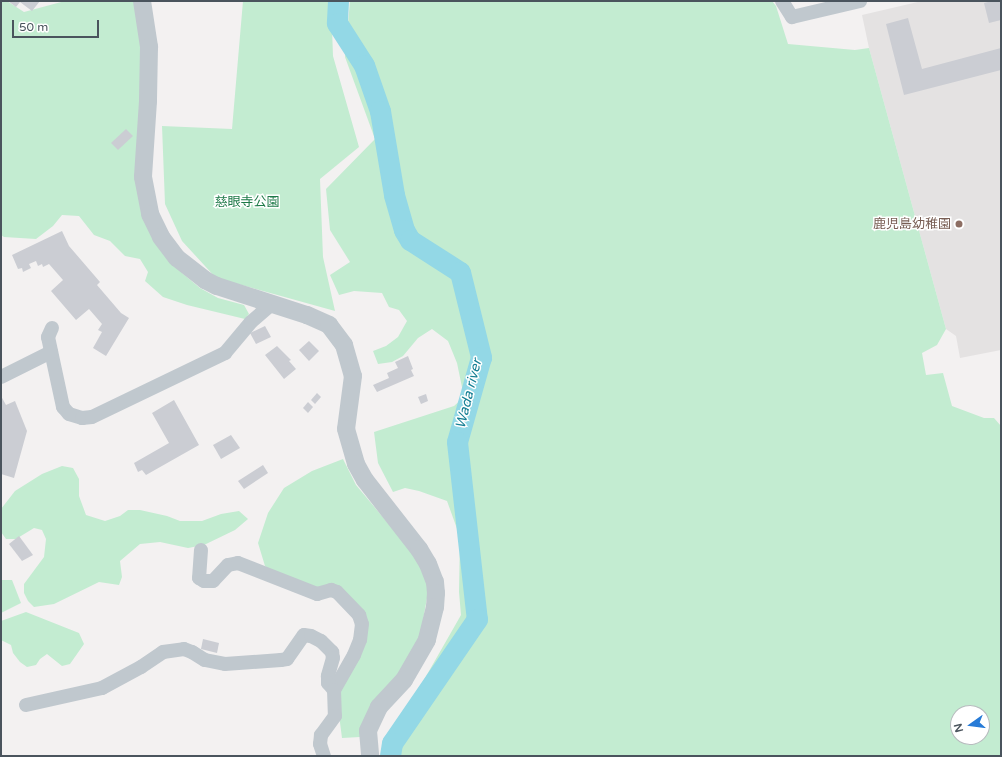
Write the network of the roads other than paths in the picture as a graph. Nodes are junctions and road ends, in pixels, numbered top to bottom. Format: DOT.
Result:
graph roads {
  1 [pos="142,1"];
  2 [pos="782,1"];
  3 [pos="860,1"];
  4 [pos="272,304"];
  5 [pos="52,328"];
  6 [pos="51,352"];
  7 [pos="1,377"];
  8 [pos="200,550"];
  9 [pos="334,690"];
  10 [pos="26,705"];
  11 [pos="324,756"];
  12 [pos="370,756"];
  1 -- 4 [label="street"];
  2 -- 3 [label="street"];
  4 -- 6 [label="street"];
  4 -- 12 [label="street"];
  5 -- 6 [label="street"];
  6 -- 7 [label="street"];
  8 -- 9 [label="street"];
  9 -- 10 [label="street"];
  9 -- 11 [label="street"];
}
